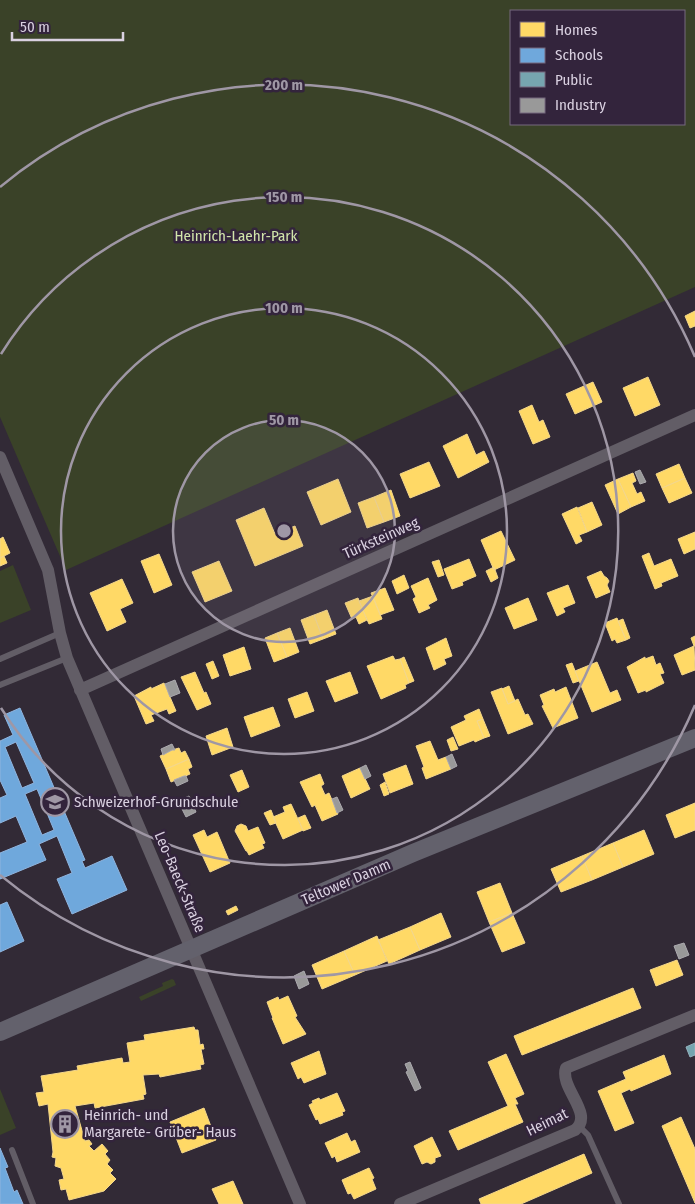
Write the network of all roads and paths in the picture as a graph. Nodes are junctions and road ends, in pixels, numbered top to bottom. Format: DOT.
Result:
graph roads {
  1 [pos="694,417"];
  2 [pos="0,457"];
  3 [pos="60,633"];
  4 [pos="67,658"];
  5 [pos="0,659"];
  6 [pos="0,685"];
  7 [pos="80,690"];
  8 [pos="695,738"];
  9 [pos="191,950"];
  10 [pos="695,1014"];
  11 [pos="0,1032"];
  12 [pos="579,1126"];
  13 [pos="12,1150"];
  14 [pos="33,1204"];
  15 [pos="300,1204"];
  16 [pos="400,1204"];
  17 [pos="619,1204"];
  1 -- 7 [label="street, Türksteinweg"];
  2 -- 3 [label="street, Leo-Baeck-Straße"];
  3 -- 4 [label="street, Leo-Baeck-Straße"];
  3 -- 5 [label="lane"];
  4 -- 6 [label="lane"];
  4 -- 7 [label="street, Leo-Baeck-Straße"];
  7 -- 9 [label="street, Leo-Baeck-Straße"];
  8 -- 9 [label="main road, Teltower Damm"];
  9 -- 11 [label="main road, Teltower Damm"];
  9 -- 15 [label="street, Leo-Baeck-Straße"];
  10 -- 12 [label="street, Heimat"];
  12 -- 16 [label="street, Heimat"];
  12 -- 17 [label="lane"];
  13 -- 14 [label="lane"];
}
